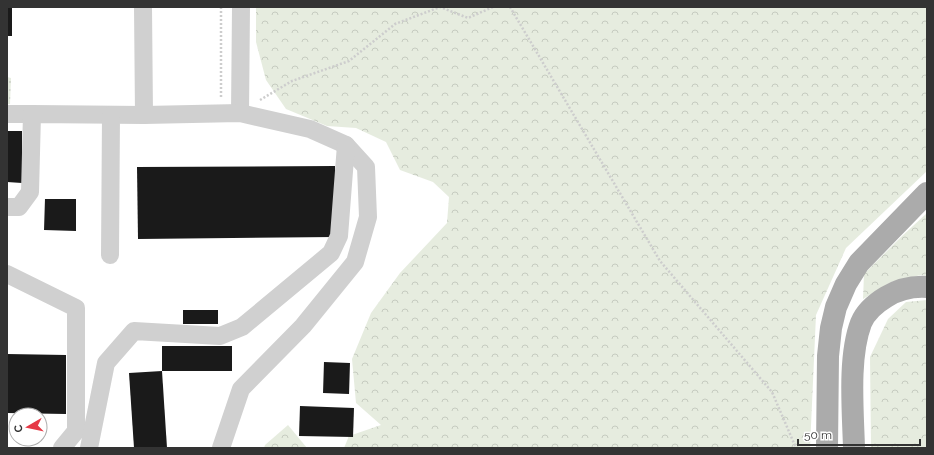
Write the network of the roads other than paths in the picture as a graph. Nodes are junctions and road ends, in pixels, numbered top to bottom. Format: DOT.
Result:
graph roads {
  1 [pos="143,7"];
  2 [pos="241,7"];
  3 [pos="240,113"];
  4 [pos="7,114"];
  5 [pos="32,114"];
  6 [pos="111,115"];
  7 [pos="144,115"];
  8 [pos="346,145"];
  9 [pos="927,193"];
  10 [pos="7,207"];
  11 [pos="110,255"];
  12 [pos="7,274"];
  13 [pos="927,287"];
  14 [pos="62,448"];
  15 [pos="90,448"];
  16 [pos="221,448"];
  17 [pos="827,448"];
  18 [pos="854,448"];
  1 -- 7 [label="street"];
  2 -- 3 [label="street"];
  3 -- 7 [label="street"];
  3 -- 8 [label="street"];
  4 -- 5 [label="street"];
  5 -- 6 [label="street"];
  5 -- 10 [label="street"];
  6 -- 7 [label="street"];
  6 -- 11 [label="street"];
  8 -- 15 [label="street"];
  8 -- 16 [label="street"];
  9 -- 17 [label="main road"];
  12 -- 14 [label="street"];
  13 -- 18 [label="main road"];
}
